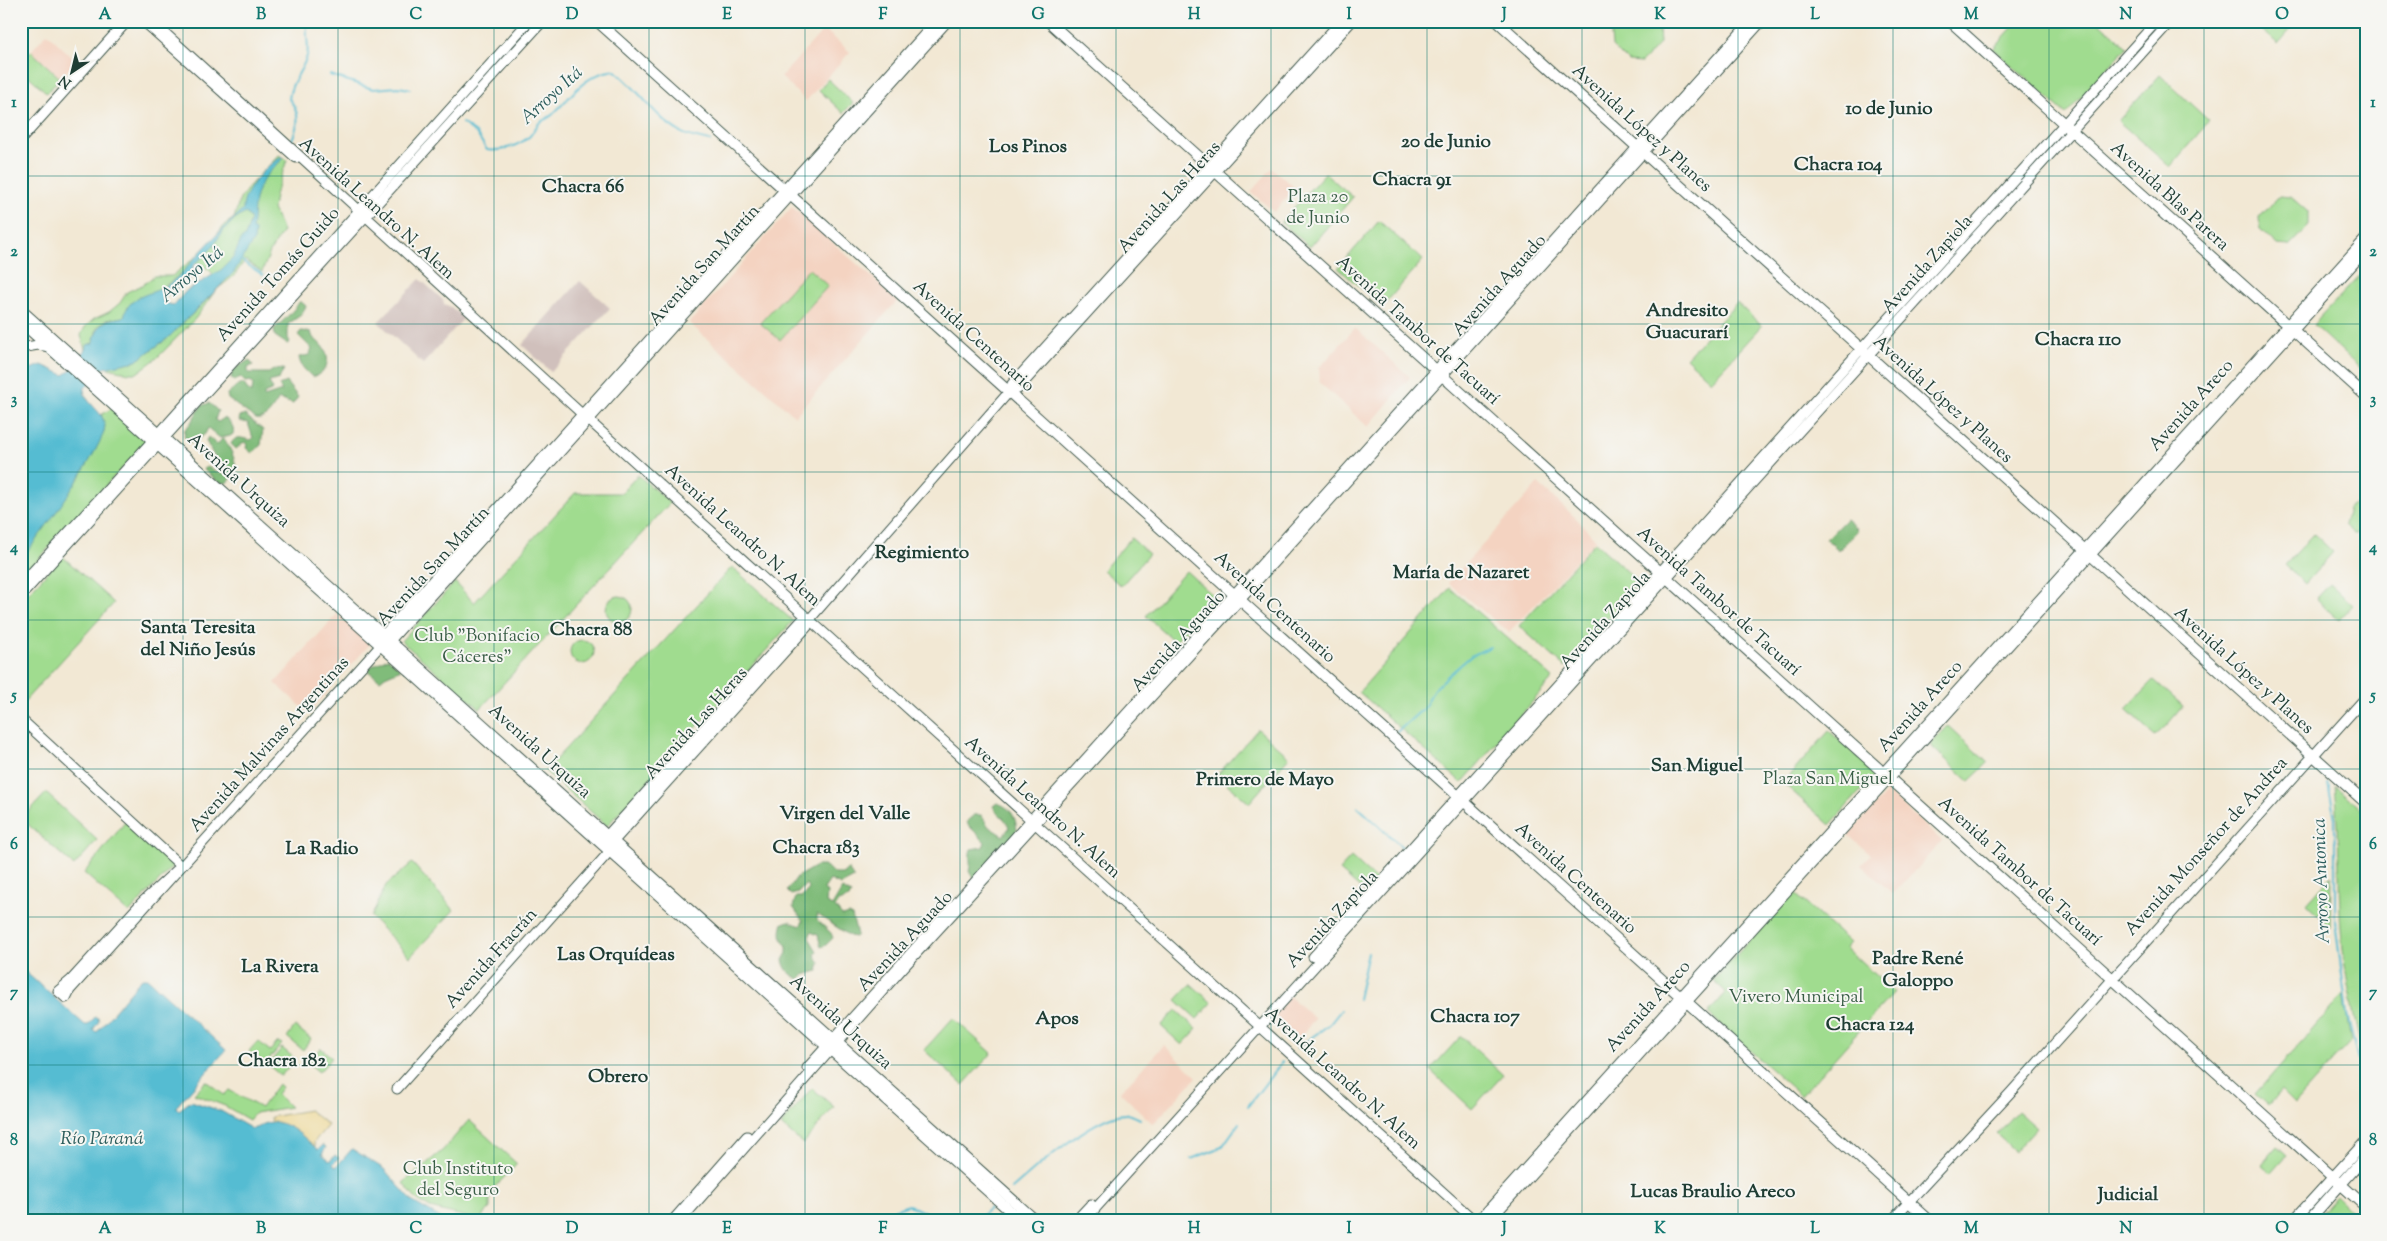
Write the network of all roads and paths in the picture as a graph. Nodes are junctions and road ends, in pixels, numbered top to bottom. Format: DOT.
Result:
graph roads {
  1 [pos="128,21"];
  2 [pos="142,21"];
  3 [pos="152,21"];
  4 [pos="529,21"];
  5 [pos="543,21"];
  6 [pos="597,21"];
  7 [pos="937,21"];
  8 [pos="948,21"];
  9 [pos="1048,21"];
  10 [pos="1341,21"];
  11 [pos="1352,21"];
  12 [pos="1497,21"];
  13 [pos="1751,21"];
  14 [pos="1762,21"];
  15 [pos="1950,21"];
  16 [pos="2157,21"];
  17 [pos="2171,21"];
  18 [pos="2068,128"];
  19 [pos="21,139"];
  20 [pos="289,148"];
  21 [pos="1640,150"];
  22 [pos="1212,169"];
  23 [pos="788,192"];
  24 [pos="362,214"];
  25 [pos="2366,238"];
  26 [pos="2366,250"];
  27 [pos="21,310"];
  28 [pos="22,326"];
  29 [pos="2290,328"];
  30 [pos="50,347"];
  31 [pos="21,348"];
  32 [pos="1864,352"];
  33 [pos="72,360"];
  34 [pos="1439,373"];
  35 [pos="1009,392"];
  36 [pos="2366,396"];
  37 [pos="584,417"];
  38 [pos="159,439"];
  39 [pos="2087,553"];
  40 [pos="1663,574"];
  41 [pos="21,584"];
  42 [pos="21,596"];
  43 [pos="1237,597"];
  44 [pos="810,620"];
  45 [pos="385,640"];
  46 [pos="2366,697"];
  47 [pos="21,719"];
  48 [pos="2312,755"];
  49 [pos="1886,775"];
  50 [pos="1460,798"];
  51 [pos="2366,803"];
  52 [pos="1033,822"];
  53 [pos="608,842"];
  54 [pos="181,866"];
  55 [pos="2111,977"];
  56 [pos="1684,999"];
  57 [pos="1256,1024"];
  58 [pos="832,1044"];
  59 [pos="397,1089"];
  60 [pos="2366,1141"];
  61 [pos="2366,1156"];
  62 [pos="2336,1181"];
  63 [pos="1909,1202"];
  64 [pos="2366,1206"];
  65 [pos="673,1220"];
  66 [pos="681,1220"];
  67 [pos="1020,1220"];
  68 [pos="1035,1220"];
  69 [pos="1076,1220"];
  70 [pos="1085,1220"];
  71 [pos="1474,1220"];
  72 [pos="1479,1220"];
  73 [pos="1490,1220"];
  74 [pos="1892,1220"];
  75 [pos="1929,1220"];
  76 [pos="2294,1220"];
  77 [pos="2308,1220"];
  1 -- 19 [label="main road"];
  2 -- 20 [label="main road, Avenida Leandro N. Alem"];
  3 -- 20 [label="main road, Avenida Leandro N. Alem"];
  4 -- 24 [label="main road, Avenida Tomás Guido"];
  5 -- 24 [label="main road, Avenida Tomás Guido"];
  6 -- 23 [label="main road, Avenida Centenario"];
  7 -- 23 [label="main road, Avenida San Martín"];
  8 -- 23 [label="main road, Avenida San Martín"];
  9 -- 22 [label="main road, Avenida Tambor de Tacuarí"];
  10 -- 22 [label="main road, Avenida Las Heras"];
  11 -- 22 [label="main road, Avenida Las Heras"];
  12 -- 21 [label="main road, Avenida López y Planes"];
  13 -- 21 [label="main road, Avenida Aguado"];
  14 -- 21 [label="main road, Avenida Aguado"];
  15 -- 18 [label="main road, Avenida Blas Parera"];
  16 -- 18 [label="main road, Avenida Zapiola"];
  17 -- 18 [label="main road, Avenida Zapiola"];
  18 -- 29 [label="main road, Avenida Blas Parera"];
  18 -- 32 [label="main road, Avenida Zapiola"];
  20 -- 24 [label="main road, Avenida Leandro N. Alem"];
  21 -- 32 [label="main road, Avenida López y Planes"];
  21 -- 34 [label="main road, Avenida Aguado"];
  22 -- 34 [label="main road, Avenida Tambor de Tacuarí"];
  22 -- 35 [label="main road, Avenida Las Heras"];
  23 -- 35 [label="main road, Avenida Centenario"];
  23 -- 37 [label="main road, Avenida San Martín"];
  24 -- 37 [label="main road, Avenida Leandro N. Alem"];
  24 -- 38 [label="main road, Avenida Tomás Guido"];
  25 -- 29 [label="main road, Avenida Areco"];
  26 -- 29 [label="main road, Avenida Areco"];
  27 -- 33 [label="main road, Avenida Urquiza"];
  28 -- 30 [label="main road, Avenida Urquiza"];
  29 -- 36 [label="main road, Avenida Blas Parera"];
  29 -- 39 [label="main road, Avenida Areco"];
  30 -- 31 [label="main road"];
  30 -- 33 [label="main road, Avenida Urquiza"];
  32 -- 39 [label="main road, Avenida López y Planes"];
  32 -- 40 [label="main road, Avenida Zapiola"];
  33 -- 38 [label="main road, Avenida Urquiza"];
  34 -- 40 [label="main road, Avenida Tambor de Tacuarí"];
  34 -- 43 [label="main road, Avenida Aguado"];
  35 -- 43 [label="main road, Avenida Centenario"];
  35 -- 44 [label="main road, Avenida Las Heras"];
  37 -- 44 [label="main road, Avenida Leandro N. Alem"];
  37 -- 45 [label="main road, Avenida San Martín"];
  38 -- 41 [label="main road"];
  38 -- 42 [label="main road"];
  38 -- 45 [label="main road, Avenida Urquiza"];
  39 -- 48 [label="main road, Avenida López y Planes"];
  39 -- 49 [label="main road, Avenida Areco"];
  40 -- 49 [label="main road, Avenida Tambor de Tacuarí"];
  40 -- 50 [label="main road, Avenida Zapiola"];
  43 -- 50 [label="main road, Avenida Centenario"];
  43 -- 52 [label="main road, Avenida Aguado"];
  44 -- 52 [label="main road, Avenida Leandro N. Alem"];
  44 -- 53 [label="main road, Avenida Las Heras"];
  45 -- 53 [label="main road, Avenida Urquiza"];
  45 -- 54 [label="main road, Avenida Malvinas Argentinas"];
  46 -- 48 [label="main road, Avenida Monseñor de Andrea"];
  47 -- 54 [label="main road"];
  48 -- 51 [label="main road, Avenida López y Planes"];
  48 -- 55 [label="main road, Avenida Monseñor de Andrea"];
  49 -- 55 [label="main road, Avenida Tambor de Tacuarí"];
  49 -- 56 [label="main road, Avenida Areco"];
  50 -- 56 [label="main road, Avenida Centenario"];
  50 -- 57 [label="main road, Avenida Zapiola"];
  52 -- 57 [label="main road, Avenida Leandro N. Alem"];
  52 -- 58 [label="main road, Avenida Aguado"];
  53 -- 58 [label="main road, Avenida Urquiza"];
  53 -- 59 [label="main road, Avenida Fracrán"];
  54 -- 54 [label="main road, Avenida Malvinas Argentinas"];
  55 -- 62 [label="main road, Avenida Tambor de Tacuarí"];
  55 -- 63 [label="main road, Avenida Monseñor de Andrea"];
  56 -- 63 [label="main road, Avenida Centenario"];
  56 -- 72 [label="main road, Avenida Areco"];
  56 -- 73 [label="main road, Avenida Areco"];
  57 -- 69 [label="main road, Avenida Zapiola"];
  57 -- 70 [label="main road, Avenida Zapiola"];
  57 -- 71 [label="main road, Avenida Leandro N. Alem"];
  58 -- 65 [label="main road, Avenida Aguado"];
  58 -- 66 [label="main road, Avenida Aguado"];
  58 -- 67 [label="main road, Avenida Urquiza"];
  58 -- 68 [label="main road, Avenida Urquiza"];
  60 -- 62 [label="main road"];
  61 -- 62 [label="main road"];
  62 -- 64 [label="main road, Avenida Tambor de Tacuarí"];
  62 -- 76 [label="main road"];
  62 -- 77 [label="main road"];
  63 -- 74 [label="main road, Avenida Monseñor de Andrea"];
  63 -- 75 [label="main road, Avenida Centenario"];
}
